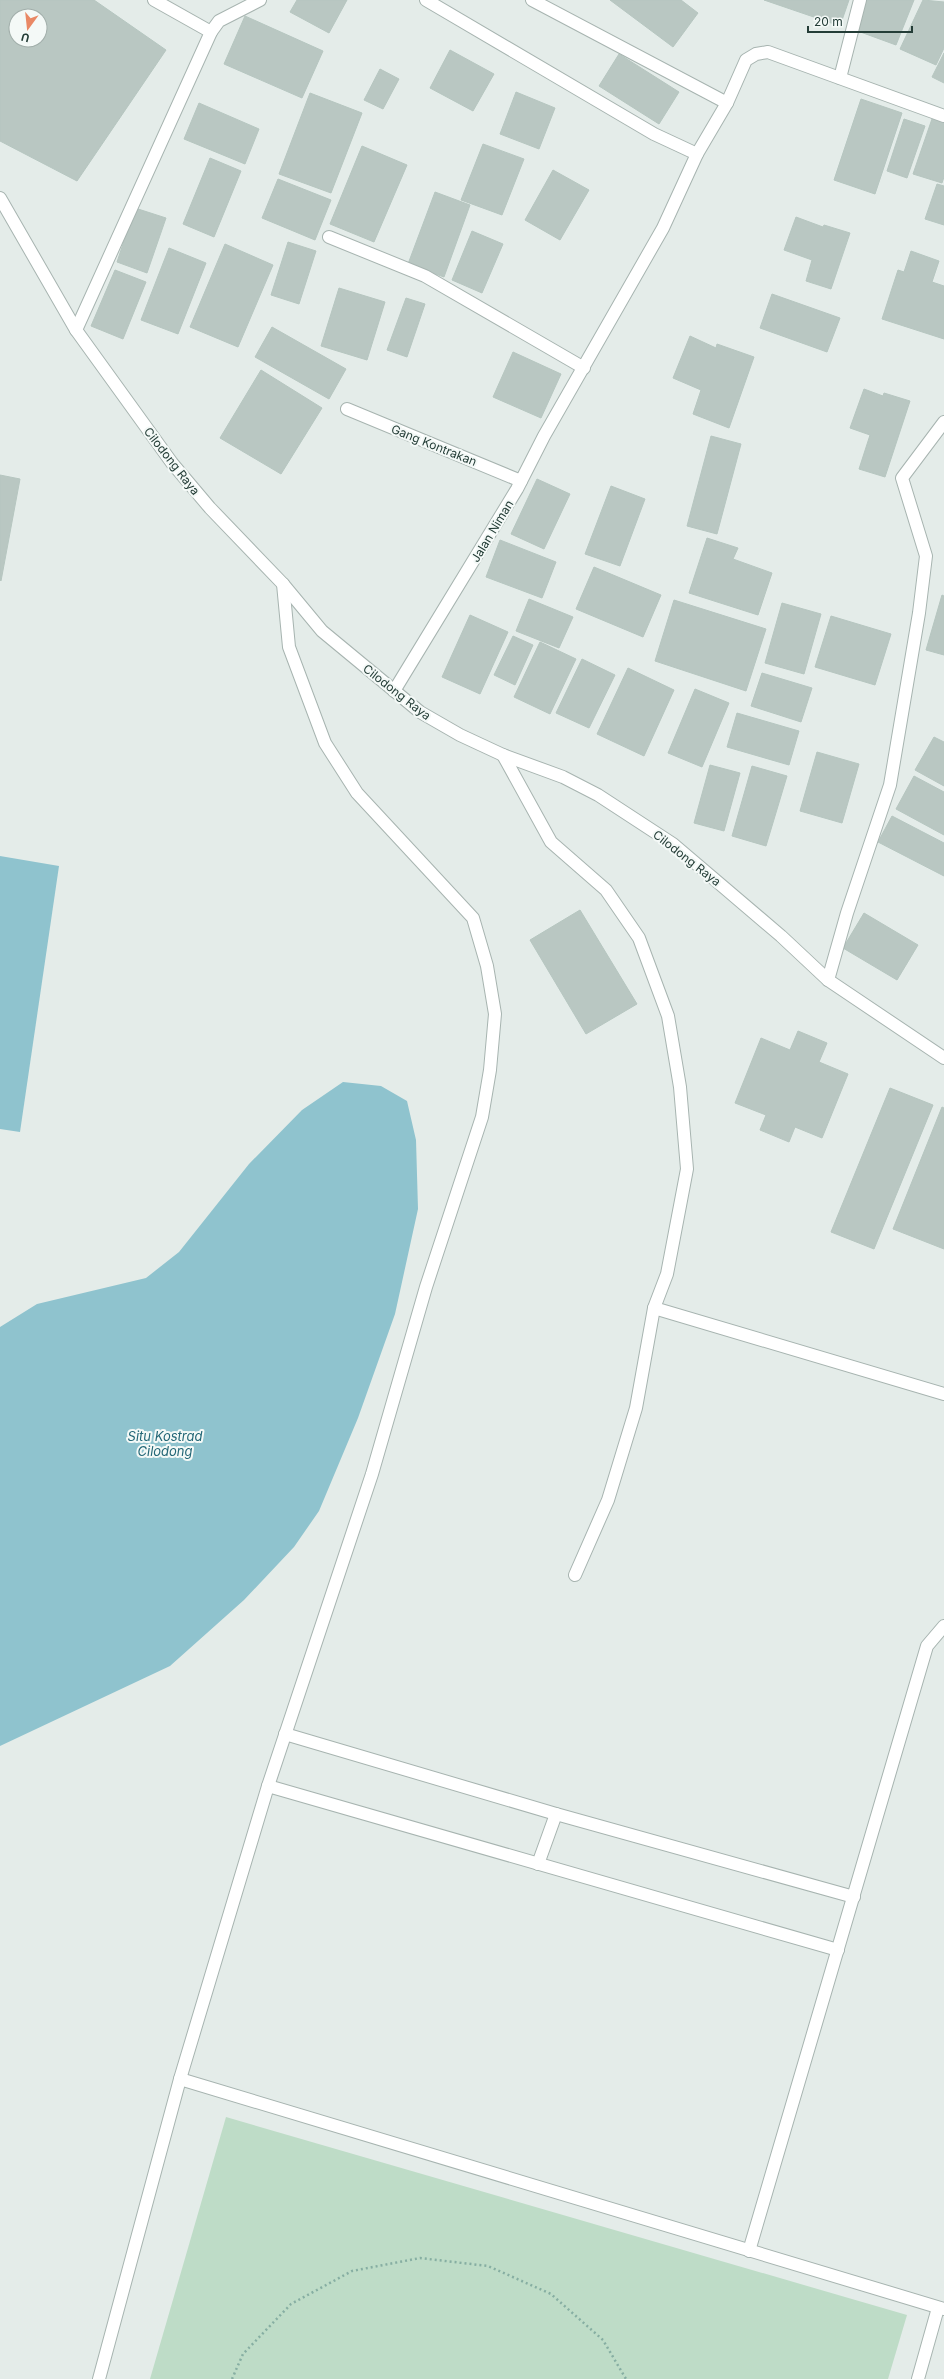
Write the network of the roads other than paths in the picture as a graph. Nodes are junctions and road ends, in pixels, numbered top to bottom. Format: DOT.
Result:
graph roads {
  1 [pos="154,0"];
  2 [pos="260,0"];
  3 [pos="426,0"];
  4 [pos="532,0"];
  5 [pos="860,0"];
  6 [pos="211,32"];
  7 [pos="840,78"];
  8 [pos="727,103"];
  9 [pos="944,116"];
  10 [pos="697,154"];
  11 [pos="0,198"];
  12 [pos="329,237"];
  13 [pos="76,330"];
  14 [pos="584,368"];
  15 [pos="347,409"];
  16 [pos="944,422"];
  17 [pos="521,481"];
  18 [pos="283,584"];
  19 [pos="394,691"];
  20 [pos="503,755"];
  21 [pos="828,980"];
  22 [pos="944,1058"];
  23 [pos="654,1308"];
  24 [pos="944,1394"];
  25 [pos="575,1575"];
  26 [pos="944,1626"];
  27 [pos="285,1734"];
  28 [pos="268,1786"];
  29 [pos="556,1814"];
  30 [pos="538,1864"];
  31 [pos="854,1897"];
  32 [pos="838,1950"];
  33 [pos="180,2079"];
  34 [pos="749,2251"];
  35 [pos="941,2308"];
  36 [pos="100,2379"];
  37 [pos="918,2379"];
  1 -- 6 [label="street"];
  2 -- 6 [label="street"];
  3 -- 10 [label="street"];
  4 -- 8 [label="street"];
  5 -- 7 [label="street"];
  6 -- 13 [label="street"];
  7 -- 8 [label="street, Jalan Niman"];
  7 -- 9 [label="street, Jalan Niman"];
  8 -- 10 [label="street, Jalan Niman"];
  10 -- 14 [label="street, Jalan Niman"];
  11 -- 13 [label="street, Cilodong Raya"];
  12 -- 14 [label="street"];
  13 -- 18 [label="street, Cilodong Raya"];
  14 -- 17 [label="street, Jalan Niman"];
  15 -- 17 [label="street, Gang Kontrakan"];
  16 -- 21 [label="street"];
  17 -- 19 [label="street, Jalan Niman"];
  18 -- 19 [label="street, Cilodong Raya"];
  18 -- 27 [label="street"];
  19 -- 20 [label="street, Cilodong Raya"];
  20 -- 21 [label="street, Cilodong Raya"];
  20 -- 23 [label="street"];
  21 -- 22 [label="street, Cilodong Raya"];
  23 -- 24 [label="street"];
  23 -- 25 [label="street"];
  26 -- 31 [label="street"];
  27 -- 28 [label="street"];
  27 -- 29 [label="street"];
  28 -- 30 [label="street"];
  28 -- 33 [label="street"];
  29 -- 30 [label="street"];
  29 -- 31 [label="street"];
  30 -- 32 [label="street"];
  31 -- 32 [label="street"];
  32 -- 34 [label="street"];
  33 -- 34 [label="street"];
  33 -- 36 [label="street"];
  34 -- 35 [label="street"];
  35 -- 37 [label="street"];
}
